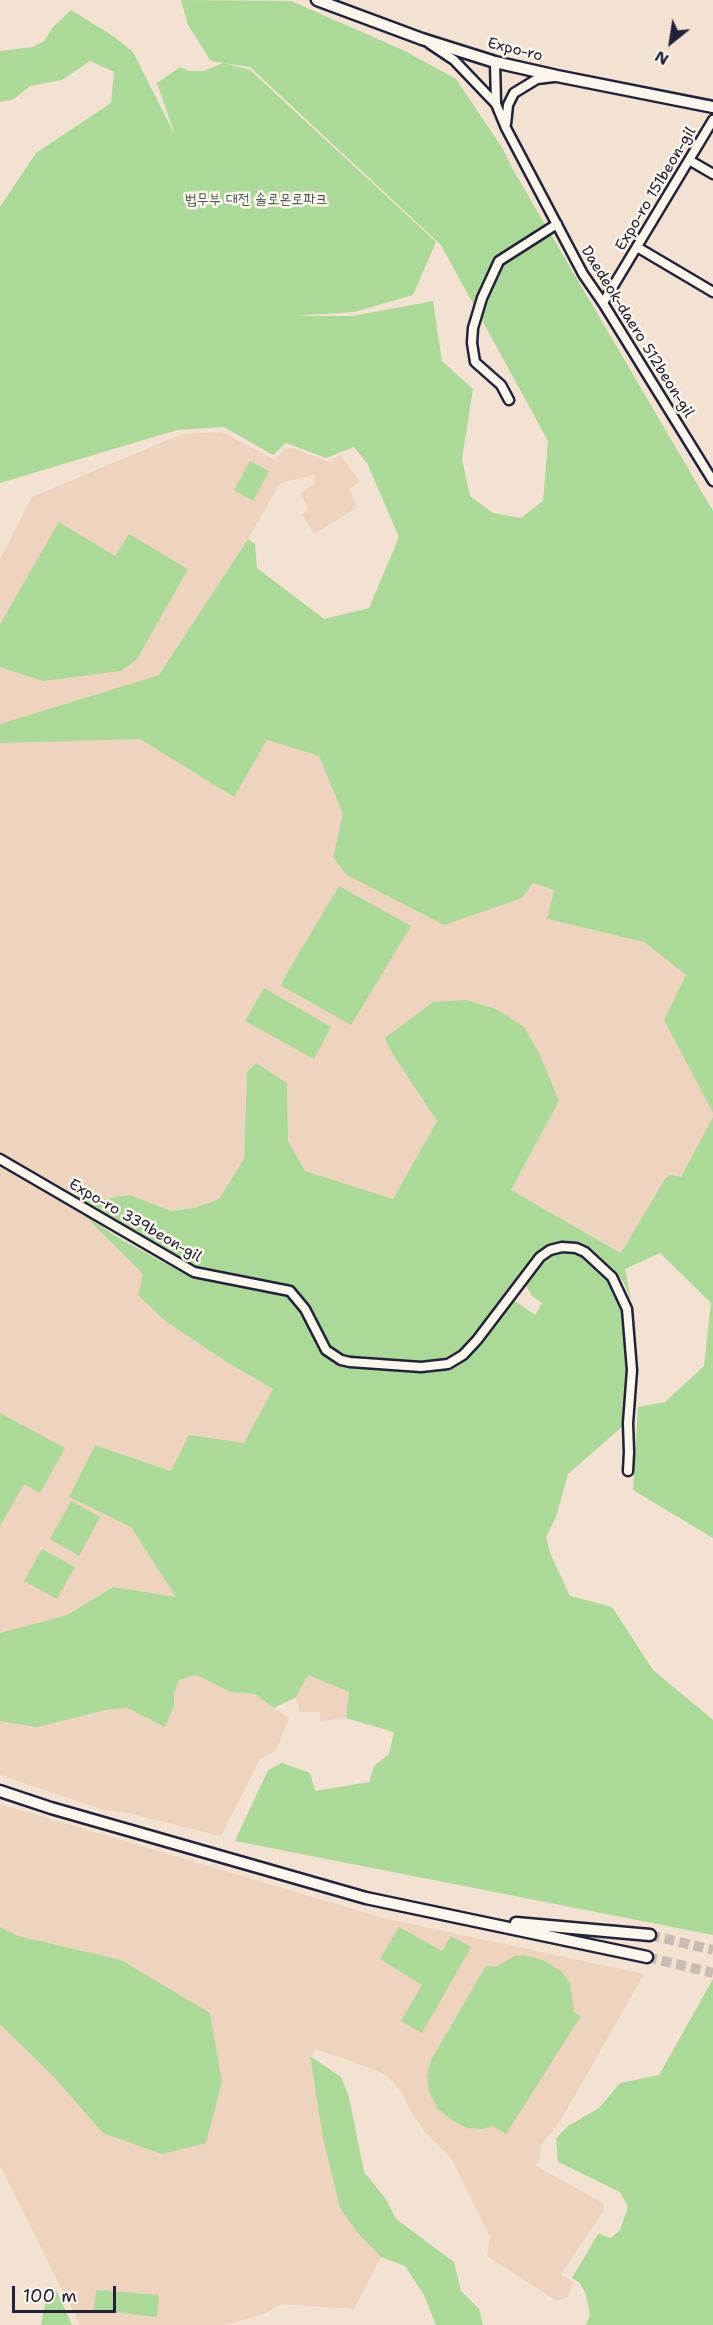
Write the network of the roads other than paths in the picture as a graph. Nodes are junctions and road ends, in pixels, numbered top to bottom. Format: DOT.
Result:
graph roads {
  1 [pos="316,0"];
  2 [pos="422,39"];
  3 [pos="495,62"];
  4 [pos="557,76"];
  5 [pos="496,104"];
  6 [pos="713,106"];
  7 [pos="713,120"];
  8 [pos="506,128"];
  9 [pos="689,160"];
  10 [pos="713,174"];
  11 [pos="557,224"];
  12 [pos="637,247"];
  13 [pos="713,292"];
  14 [pos="603,303"];
  15 [pos="509,400"];
  16 [pos="713,481"];
  17 [pos="0,1159"];
  18 [pos="628,1471"];
  19 [pos="0,1791"];
  20 [pos="468,1919"];
  21 [pos="650,1935"];
  22 [pos="647,1957"];
  1 -- 2 [label="main road, Expo-ro"];
  2 -- 3 [label="main road, Expo-ro"];
  2 -- 5 [label="street"];
  3 -- 4 [label="main road, Expo-ro"];
  3 -- 5 [label="street, Daedeok-daero 512beon-gil"];
  4 -- 6 [label="main road, Expo-ro"];
  4 -- 8 [label="street"];
  5 -- 8 [label="street, Daedeok-daero 512beon-gil"];
  7 -- 9 [label="street, Expo-ro 151beon-gil"];
  8 -- 11 [label="street, Daedeok-daero 512beon-gil"];
  9 -- 10 [label="street"];
  9 -- 12 [label="street, Expo-ro 151beon-gil"];
  11 -- 14 [label="street, Daedeok-daero 512beon-gil"];
  11 -- 15 [label="street"];
  12 -- 13 [label="street"];
  12 -- 14 [label="street, Expo-ro 151beon-gil"];
  14 -- 16 [label="street, Daedeok-daero 512beon-gil"];
  17 -- 18 [label="street, Expo-ro 339beon-gil"];
  19 -- 20 [label="main road"];
  20 -- 21 [label="main road"];
  20 -- 22 [label="main road"];
}
